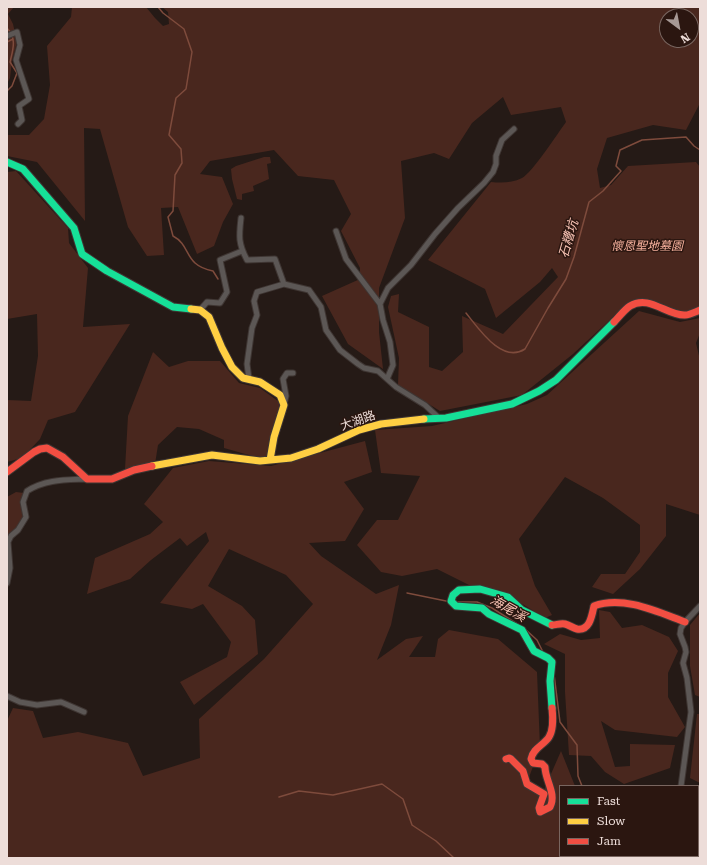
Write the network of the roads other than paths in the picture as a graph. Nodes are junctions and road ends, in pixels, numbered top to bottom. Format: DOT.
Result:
graph roads {
  1 [pos="7,36"];
  2 [pos="18,124"];
  3 [pos="514,130"];
  4 [pos="7,162"];
  5 [pos="241,218"];
  6 [pos="336,231"];
  7 [pos="242,251"];
  8 [pos="284,284"];
  9 [pos="380,304"];
  10 [pos="200,310"];
  11 [pos="700,310"];
  12 [pos="293,373"];
  13 [pos="249,379"];
  14 [pos="387,379"];
  15 [pos="284,405"];
  16 [pos="439,418"];
  17 [pos="270,460"];
  18 [pos="7,472"];
  19 [pos="88,479"];
  20 [pos="7,583"];
  21 [pos="700,606"];
  22 [pos="685,622"];
  23 [pos="7,696"];
  24 [pos="84,712"];
  25 [pos="506,759"];
  26 [pos="681,785"];
  1 -- 2 [label="street"];
  3 -- 9 [label="street"];
  4 -- 10 [label="street"];
  5 -- 7 [label="street"];
  6 -- 9 [label="street"];
  7 -- 8 [label="street"];
  7 -- 10 [label="street"];
  8 -- 13 [label="street"];
  8 -- 14 [label="street"];
  9 -- 14 [label="street"];
  10 -- 13 [label="street"];
  11 -- 16 [label="street, 大湖路"];
  12 -- 15 [label="street"];
  13 -- 15 [label="street"];
  14 -- 16 [label="street"];
  15 -- 17 [label="street"];
  16 -- 17 [label="street, 大湖路"];
  17 -- 19 [label="street, 大湖路"];
  18 -- 19 [label="street"];
  19 -- 20 [label="street"];
  21 -- 22 [label="street"];
  22 -- 25 [label="street"];
  22 -- 26 [label="street"];
  23 -- 24 [label="street"];
}
